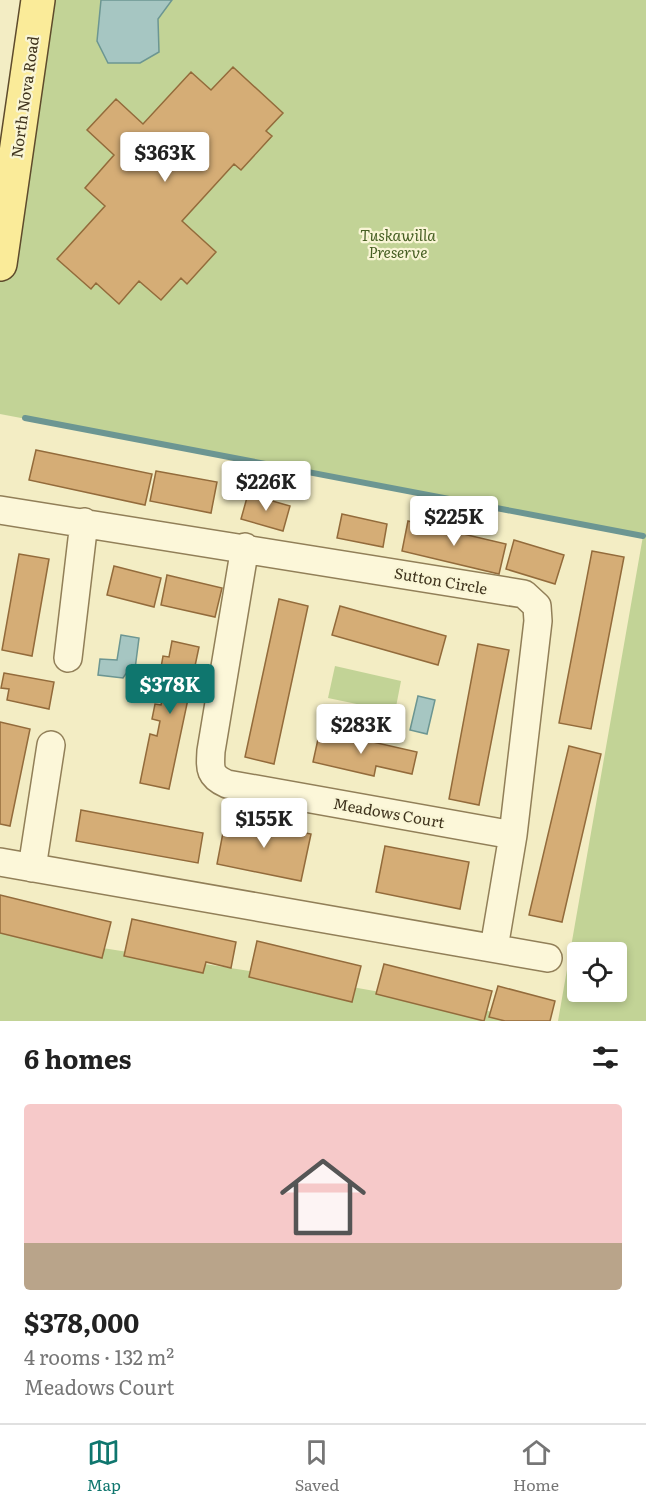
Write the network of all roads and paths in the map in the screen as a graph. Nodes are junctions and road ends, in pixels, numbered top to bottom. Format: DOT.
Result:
graph roads {
  1 [pos="38,0"];
  2 [pos="0,264"];
  3 [pos="0,510"];
  4 [pos="84,522"];
  5 [pos="245,547"];
  6 [pos="68,658"];
  7 [pos="51,746"];
  8 [pos="513,835"];
  9 [pos="0,862"];
  10 [pos="32,868"];
  11 [pos="494,948"];
  12 [pos="548,958"];
  1 -- 2 [label="main road, North Nova Road"];
  3 -- 4 [label="street, Sutton Circle"];
  4 -- 5 [label="street, Sutton Circle"];
  4 -- 6 [label="street"];
  5 -- 8 [label="street, Sutton Circle"];
  5 -- 8 [label="street, Meadows Court"];
  7 -- 10 [label="street"];
  8 -- 11 [label="street, Sutton Circle"];
  9 -- 10 [label="street"];
  10 -- 11 [label="street"];
  11 -- 12 [label="street"];
}
